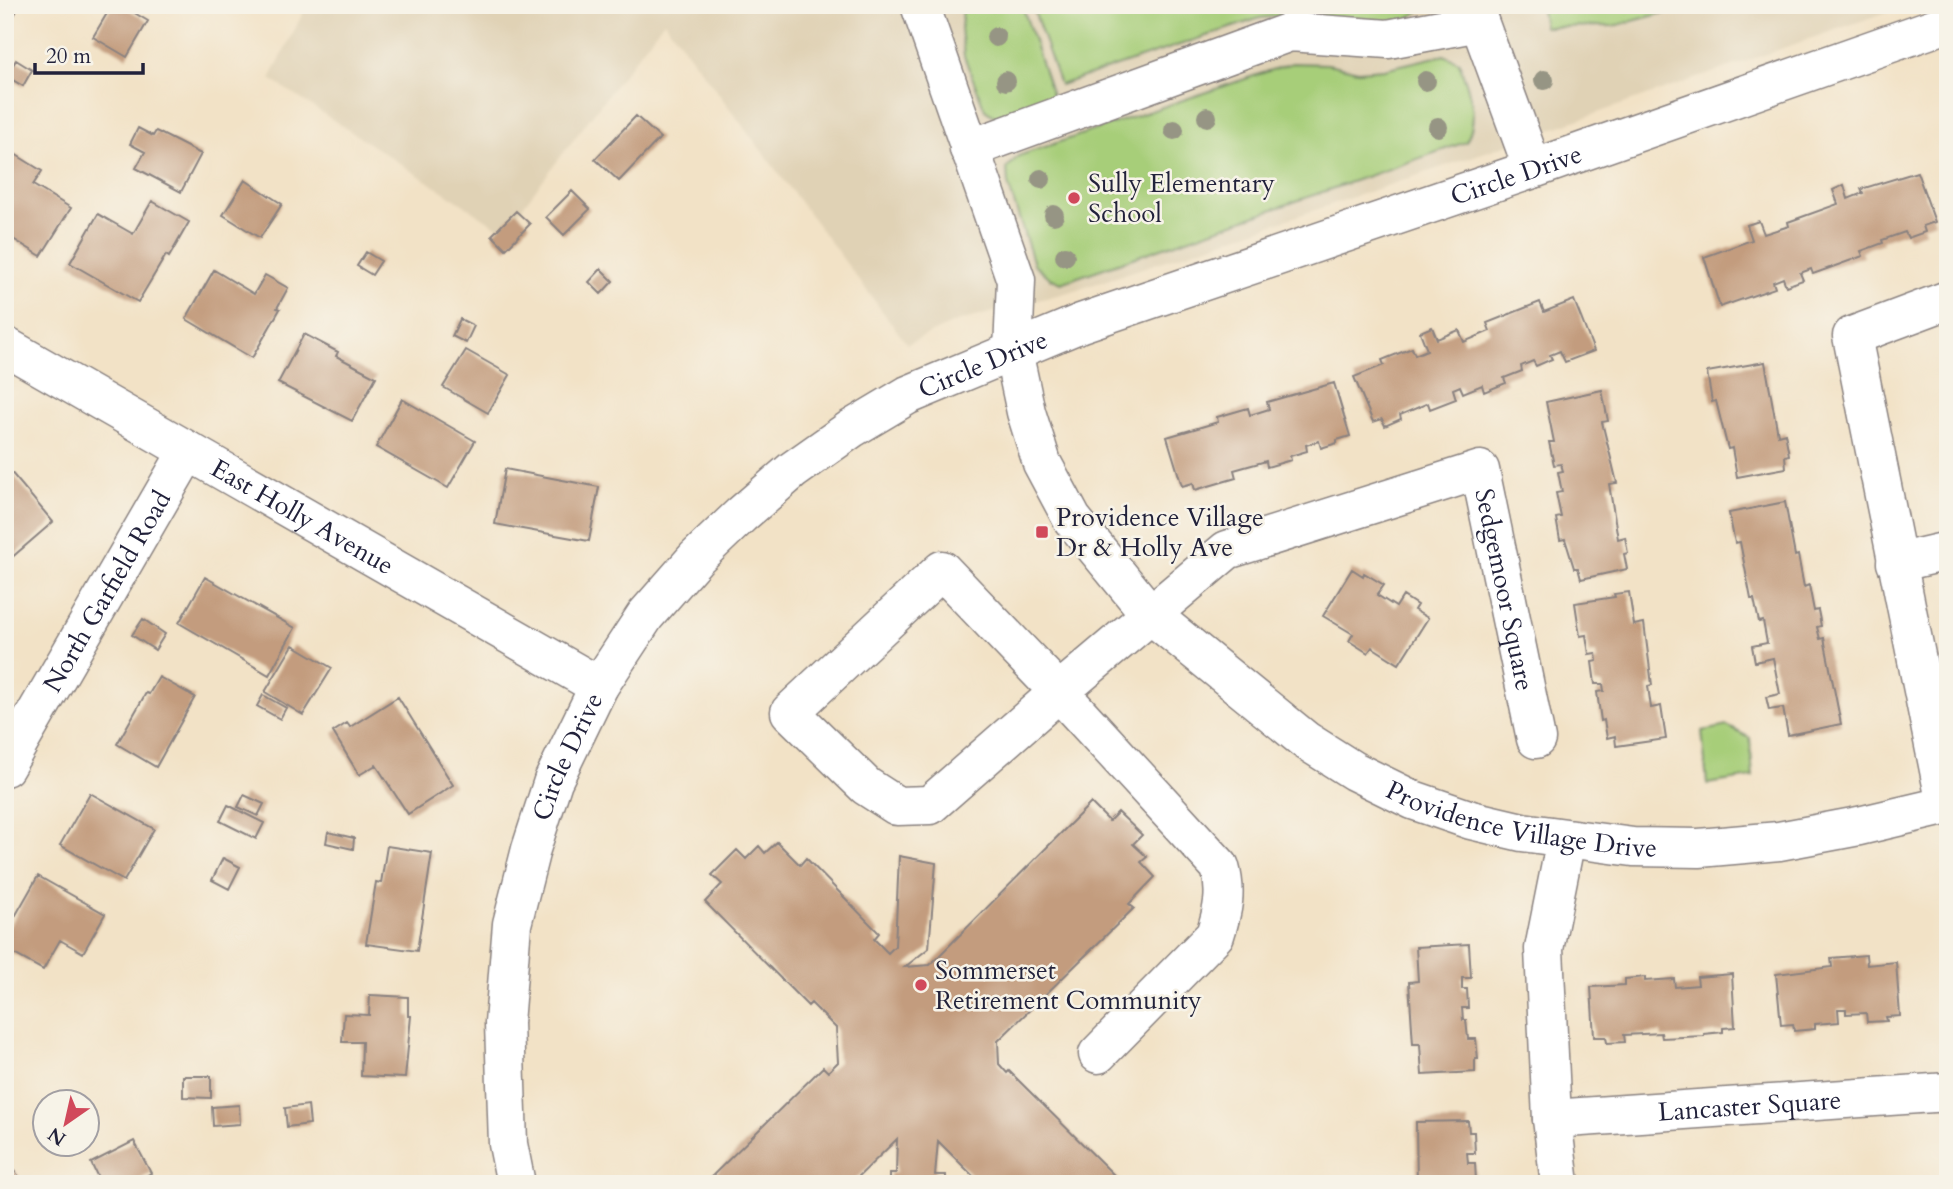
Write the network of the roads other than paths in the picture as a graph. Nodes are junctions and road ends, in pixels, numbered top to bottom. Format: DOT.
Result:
graph roads {
  1 [pos="920,5"];
  2 [pos="1476,14"];
  3 [pos="1948,23"];
  4 [pos="969,149"];
  5 [pos="1533,169"];
  6 [pos="1948,300"];
  7 [pos="5,346"];
  8 [pos="1013,351"];
  9 [pos="188,451"];
  10 [pos="1948,551"];
  11 [pos="1896,563"];
  12 [pos="1150,614"];
  13 [pos="599,686"];
  14 [pos="1059,692"];
  15 [pos="1536,739"];
  16 [pos="5,767"];
  17 [pos="1947,805"];
  18 [pos="1566,839"];
  19 [pos="1098,1054"];
  20 [pos="1948,1092"];
  21 [pos="1552,1119"];
  22 [pos="516,1184"];
  23 [pos="1560,1184"];
  1 -- 4 [label="street, Providence Village Drive"];
  2 -- 4 [label="street"];
  2 -- 5 [label="street"];
  3 -- 5 [label="street, Circle Drive"];
  4 -- 8 [label="street, Providence Village Drive"];
  5 -- 8 [label="street, Circle Drive"];
  6 -- 11 [label="street"];
  7 -- 9 [label="street, East Holly Avenue"];
  8 -- 12 [label="street, Providence Village Drive"];
  8 -- 13 [label="street, Circle Drive"];
  9 -- 13 [label="street, East Holly Avenue"];
  9 -- 16 [label="street, North Garfield Road"];
  10 -- 11 [label="street"];
  11 -- 17 [label="street"];
  12 -- 14 [label="street"];
  12 -- 15 [label="street, Sedgemoor Square"];
  12 -- 18 [label="street, Providence Village Drive"];
  13 -- 22 [label="street, Circle Drive"];
  14 -- 14 [label="street"];
  14 -- 19 [label="street"];
  17 -- 18 [label="street, Providence Village Drive"];
  18 -- 21 [label="street"];
  20 -- 21 [label="street, Lancaster Square"];
  21 -- 23 [label="street"];
}
